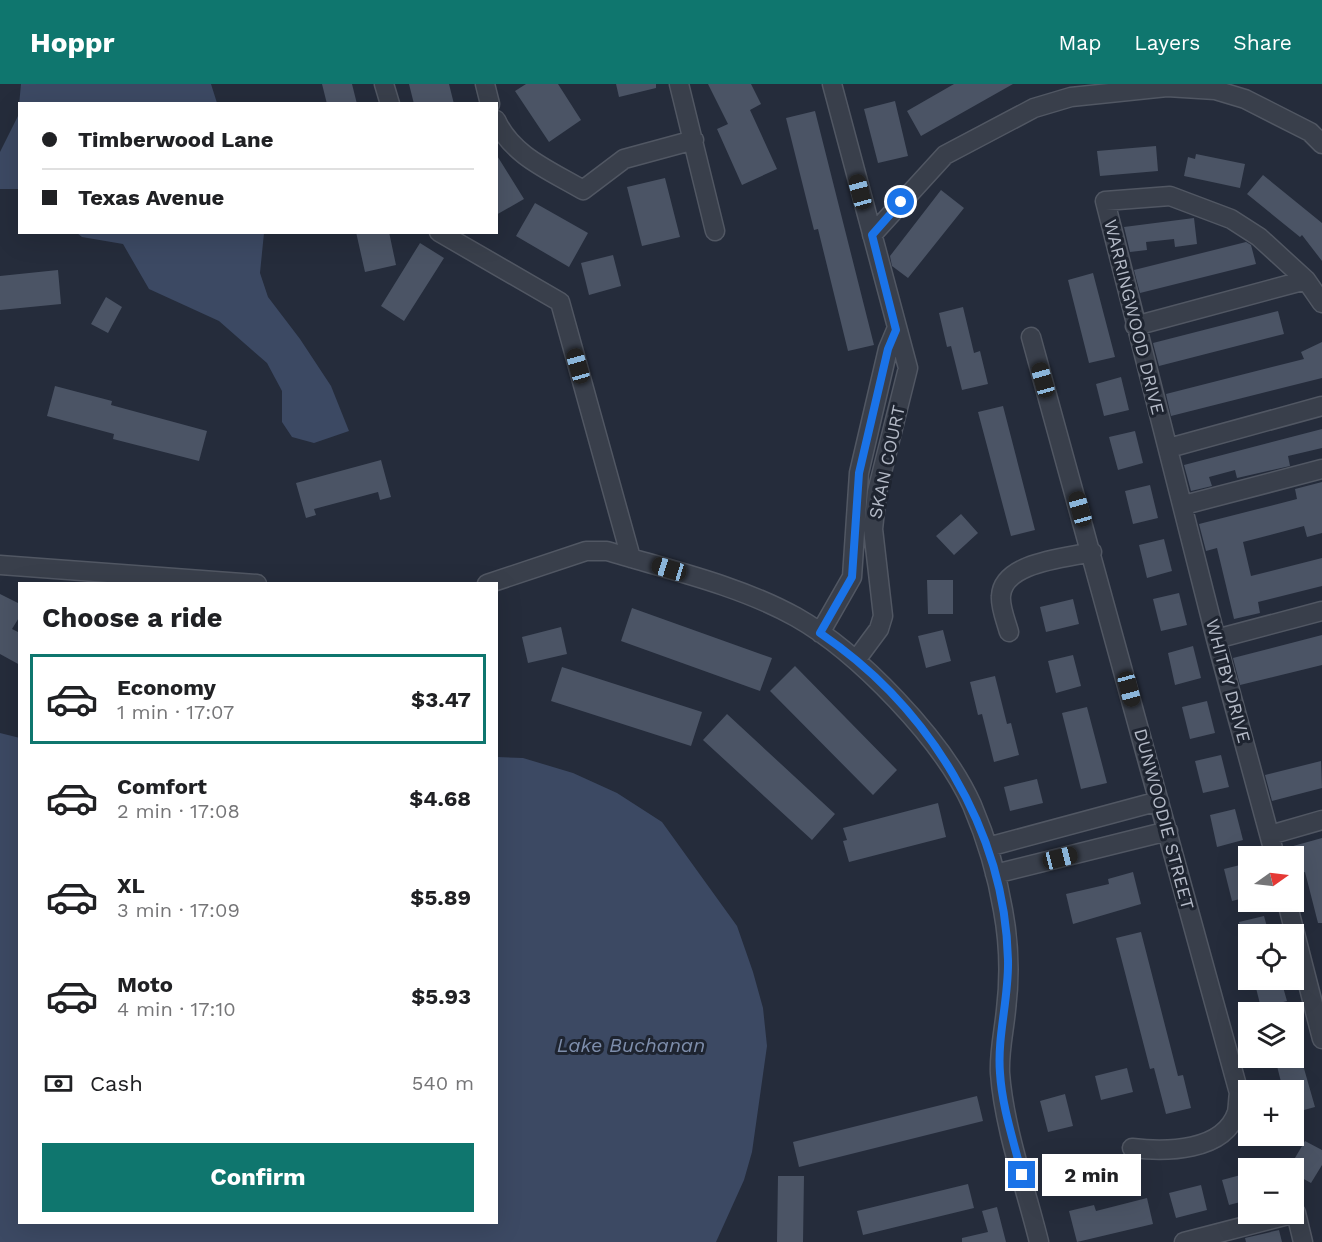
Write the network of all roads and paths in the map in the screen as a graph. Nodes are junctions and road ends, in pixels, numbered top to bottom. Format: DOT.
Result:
graph roads {
  1 [pos="384,84"];
  2 [pos="485,84"];
  3 [pos="679,84"];
  4 [pos="832,84"];
  5 [pos="1098,89"];
  6 [pos="389,102"];
  7 [pos="490,102"];
  8 [pos="498,125"];
  9 [pos="1318,132"];
  10 [pos="694,140"];
  11 [pos="715,231"];
  12 [pos="443,234"];
  13 [pos="872,235"];
  14 [pos="1306,280"];
  15 [pos="1322,303"];
  16 [pos="1135,326"];
  17 [pos="896,330"];
  18 [pos="1031,337"];
  19 [pos="1322,406"];
  20 [pos="1169,448"];
  21 [pos="1322,469"];
  22 [pos="1184,505"];
  23 [pos="1092,552"];
  24 [pos="631,558"];
  25 [pos="3,564"];
  26 [pos="232,582"];
  27 [pos="493,582"];
  28 [pos="1322,611"];
  29 [pos="1009,632"];
  30 [pos="820,633"];
  31 [pos="1216,639"];
  32 [pos="856,660"];
  33 [pos="1160,801"];
  34 [pos="1322,820"];
  35 [pos="1168,831"];
  36 [pos="1270,835"];
  37 [pos="1273,846"];
  38 [pos="988,847"];
  39 [pos="995,874"];
  40 [pos="1290,912"];
  41 [pos="1322,1039"];
  42 [pos="1132,1148"];
  43 [pos="1040,1242"];
  44 [pos="1184,1242"];
  45 [pos="1303,1242"];
  1 -- 6 [label="street"];
  2 -- 7 [label="street"];
  3 -- 10 [label="street"];
  4 -- 13 [label="street, SKAN COURT"];
  5 -- 9 [label="street"];
  5 -- 13 [label="street"];
  8 -- 10 [label="street"];
  10 -- 11 [label="street"];
  12 -- 24 [label="street"];
  13 -- 17 [label="street, SKAN COURT"];
  14 -- 15 [label="street, WARRINGWOOD DRIVE"];
  14 -- 16 [label="street"];
  14 -- 16 [label="street, WARRINGWOOD DRIVE"];
  16 -- 20 [label="street, WARRINGWOOD DRIVE"];
  17 -- 30 [label="street, SKAN COURT"];
  17 -- 32 [label="street, SKAN COURT"];
  18 -- 23 [label="street, DUNWOODIE STREET"];
  19 -- 20 [label="street"];
  20 -- 22 [label="street, WARRINGWOOD DRIVE"];
  21 -- 22 [label="street"];
  22 -- 31 [label="street, WHITBY DRIVE"];
  23 -- 29 [label="street"];
  23 -- 33 [label="street, DUNWOODIE STREET"];
  24 -- 27 [label="street"];
  24 -- 30 [label="street"];
  25 -- 26 [label="street"];
  28 -- 31 [label="street"];
  30 -- 32 [label="street"];
  31 -- 36 [label="street, WHITBY DRIVE"];
  32 -- 38 [label="street"];
  33 -- 35 [label="street, DUNWOODIE STREET"];
  33 -- 38 [label="street"];
  34 -- 36 [label="street"];
  35 -- 39 [label="street"];
  35 -- 42 [label="street, DUNWOODIE STREET"];
  36 -- 37 [label="street, WHITBY DRIVE"];
  38 -- 39 [label="street"];
  39 -- 43 [label="street"];
  40 -- 41 [label="street"];
  44 -- 45 [label="street"];
}
